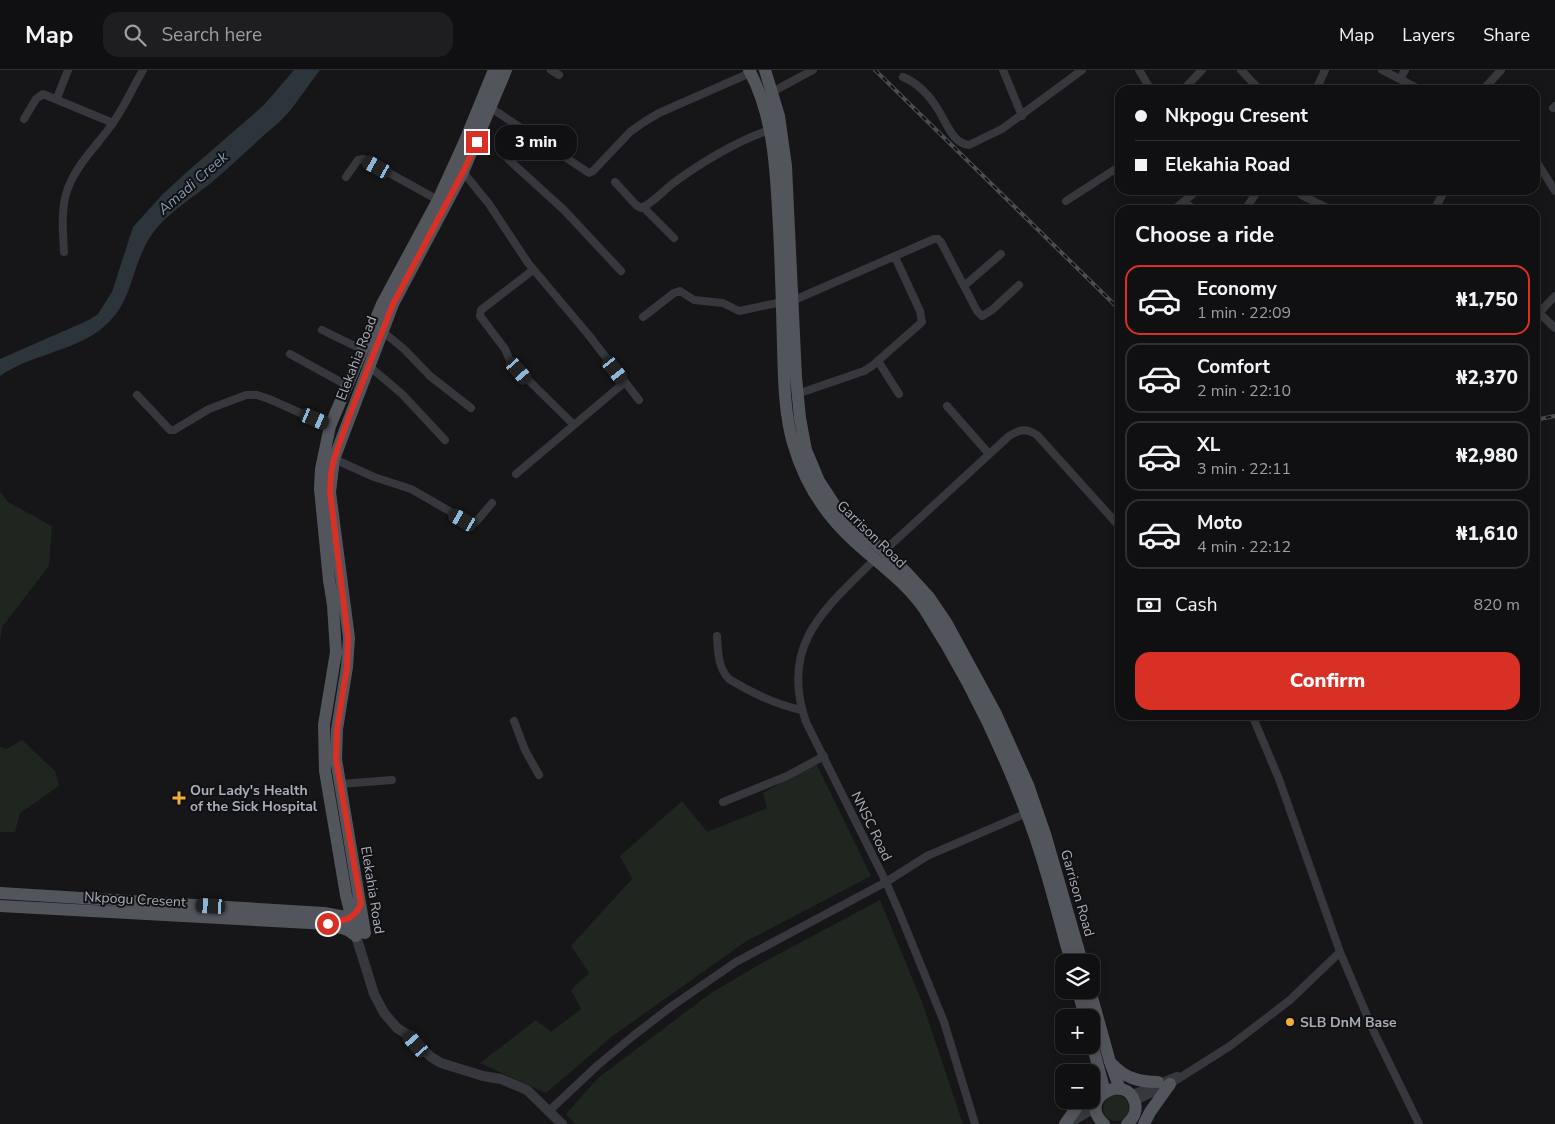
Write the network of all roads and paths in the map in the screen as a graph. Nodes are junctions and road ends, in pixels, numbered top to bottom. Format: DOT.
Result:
graph roads {
  1 [pos="68,70"];
  2 [pos="143,70"];
  3 [pos="494,70"];
  4 [pos="506,70"];
  5 [pos="552,70"];
  6 [pos="765,70"];
  7 [pos="813,70"];
  8 [pos="1003,70"];
  9 [pos="1066,70"];
  10 [pos="1082,70"];
  11 [pos="1139,70"];
  12 [pos="1202,70"];
  13 [pos="1241,70"];
  14 [pos="1325,70"];
  15 [pos="1382,70"];
  16 [pos="1405,70"];
  17 [pos="1501,70"];
  18 [pos="750,71"];
  19 [pos="559,75"];
  20 [pos="903,77"];
  21 [pos="1072,77"];
  22 [pos="1400,79"];
  23 [pos="1148,85"];
  24 [pos="1188,85"];
  25 [pos="1255,85"];
  26 [pos="1318,85"];
  27 [pos="1411,85"];
  28 [pos="1488,85"];
  29 [pos="772,92"];
  30 [pos="57,98"];
  31 [pos="491,108"];
  32 [pos="1022,116"];
  33 [pos="24,119"];
  34 [pos="113,123"];
  35 [pos="770,130"];
  36 [pos="528,133"];
  37 [pos="1540,167"];
  38 [pos="1115,169"];
  39 [pos="463,172"];
  40 [pos="346,177"];
  41 [pos="615,182"];
  42 [pos="1555,191"];
  43 [pos="1192,195"];
  44 [pos="1301,195"];
  45 [pos="438,200"];
  46 [pos="1066,201"];
  47 [pos="1184,201"];
  48 [pos="1179,205"];
  49 [pos="1188,205"];
  50 [pos="1321,205"];
  51 [pos="643,207"];
  52 [pos="674,238"];
  53 [pos="64,252"];
  54 [pos="1001,254"];
  55 [pos="895,257"];
  56 [pos="533,270"];
  57 [pos="621,271"];
  58 [pos="1019,285"];
  59 [pos="964,286"];
  60 [pos="1555,296"];
  61 [pos="787,302"];
  62 [pos="1540,308"];
  63 [pos="1540,314"];
  64 [pos="643,317"];
  65 [pos="1555,328"];
  66 [pos="322,330"];
  67 [pos="382,331"];
  68 [pos="363,350"];
  69 [pos="290,354"];
  70 [pos="878,361"];
  71 [pos="369,366"];
  72 [pos="624,382"];
  73 [pos="348,386"];
  74 [pos="797,394"];
  75 [pos="899,394"];
  76 [pos="137,395"];
  77 [pos="639,400"];
  78 [pos="947,406"];
  79 [pos="471,408"];
  80 [pos="573,424"];
  81 [pos="330,426"];
  82 [pos="445,440"];
  83 [pos="989,454"];
  84 [pos="334,459"];
  85 [pos="516,474"];
  86 [pos="492,503"];
  87 [pos="1115,521"];
  88 [pos="880,555"];
  89 [pos="717,636"];
  90 [pos="802,710"];
  91 [pos="1254,720"];
  92 [pos="514,721"];
  93 [pos="824,756"];
  94 [pos="539,775"];
  95 [pos="392,780"];
  96 [pos="340,784"];
  97 [pos="723,802"];
  98 [pos="1027,813"];
  99 [pos="886,882"];
  100 [pos="0,893"];
  101 [pos="346,895"];
  102 [pos="361,904"];
  103 [pos="0,906"];
  104 [pos="326,918"];
  105 [pos="351,918"];
  106 [pos="360,934"];
  107 [pos="1340,952"];
  108 [pos="1069,954"];
  109 [pos="1080,954"];
  110 [pos="1092,999"];
  111 [pos="1095,1054"];
  112 [pos="1110,1062"];
  113 [pos="1186,1073"];
  114 [pos="1164,1083"];
  115 [pos="1105,1092"];
  116 [pos="1128,1095"];
  117 [pos="1100,1098"];
  118 [pos="1076,1109"];
  119 [pos="1092,1109"];
  120 [pos="1096,1109"];
  121 [pos="550,1110"];
  122 [pos="1100,1123"];
  123 [pos="562,1124"];
  124 [pos="975,1124"];
  125 [pos="1066,1124"];
  126 [pos="1127,1124"];
  127 [pos="1144,1124"];
  128 [pos="1419,1124"];
  1 -- 30 [label="street"];
  2 -- 34 [label="street"];
  3 -- 45 [label="main road, Elekahia Road"];
  4 -- 31 [label="main road, Elekahia Road"];
  5 -- 19 [label="street"];
  6 -- 29 [label="main road, Garrison Road"];
  7 -- 29 [label="street"];
  8 -- 32 [label="street"];
  9 -- 21 [label="street"];
  10 -- 21 [label="street"];
  11 -- 23 [label="street"];
  12 -- 24 [label="street"];
  13 -- 25 [label="street"];
  14 -- 26 [label="street"];
  15 -- 22 [label="street"];
  16 -- 22 [label="street"];
  17 -- 28 [label="street"];
  18 -- 35 [label="main road, Garrison Road"];
  18 -- 36 [label="street"];
  20 -- 32 [label="street"];
  21 -- 32 [label="street"];
  22 -- 27 [label="street"];
  29 -- 61 [label="main road, Garrison Road"];
  30 -- 33 [label="street"];
  30 -- 34 [label="street"];
  31 -- 36 [label="street"];
  31 -- 39 [label="main road, Elekahia Road"];
  34 -- 53 [label="street"];
  35 -- 51 [label="street"];
  35 -- 61 [label="main road, Garrison Road"];
  36 -- 57 [label="street"];
  37 -- 42 [label="street"];
  38 -- 46 [label="street"];
  39 -- 56 [label="street"];
  39 -- 67 [label="main road, Elekahia Road"];
  40 -- 45 [label="street"];
  41 -- 51 [label="street"];
  43 -- 47 [label="street"];
  44 -- 50 [label="street"];
  45 -- 68 [label="main road, Elekahia Road"];
  47 -- 48 [label="street"];
  47 -- 49 [label="street"];
  51 -- 52 [label="street"];
  54 -- 59 [label="street"];
  55 -- 59 [label="street"];
  55 -- 61 [label="street"];
  55 -- 70 [label="street"];
  56 -- 72 [label="street"];
  56 -- 80 [label="street"];
  58 -- 59 [label="street"];
  60 -- 62 [label="street"];
  61 -- 64 [label="street"];
  61 -- 74 [label="main road, Garrison Road"];
  61 -- 88 [label="main road, Garrison Road"];
  63 -- 65 [label="street"];
  66 -- 68 [label="street"];
  67 -- 71 [label="main road, Elekahia Road"];
  67 -- 79 [label="street"];
  68 -- 73 [label="main road, Elekahia Road"];
  69 -- 73 [label="street"];
  70 -- 74 [label="street"];
  70 -- 75 [label="street"];
  71 -- 82 [label="street"];
  71 -- 84 [label="main road, Elekahia Road"];
  72 -- 77 [label="street"];
  72 -- 80 [label="street"];
  73 -- 81 [label="main road, Elekahia Road"];
  74 -- 88 [label="main road, Garrison Road"];
  76 -- 81 [label="street"];
  78 -- 83 [label="street"];
  80 -- 85 [label="street"];
  81 -- 101 [label="main road, Elekahia Road"];
  83 -- 87 [label="street, NNSC Road"];
  83 -- 88 [label="street, NNSC Road"];
  84 -- 86 [label="street"];
  84 -- 96 [label="main road, Elekahia Road"];
  88 -- 90 [label="street, NNSC Road"];
  88 -- 98 [label="main road, Garrison Road"];
  88 -- 109 [label="main road, Garrison Road"];
  89 -- 90 [label="street"];
  90 -- 93 [label="street, NNSC Road"];
  91 -- 107 [label="street"];
  92 -- 94 [label="street"];
  93 -- 97 [label="street"];
  93 -- 99 [label="street, NNSC Road"];
  95 -- 96 [label="street"];
  96 -- 102 [label="main road, Elekahia Road"];
  98 -- 99 [label="street"];
  98 -- 108 [label="main road, Garrison Road"];
  99 -- 121 [label="street"];
  99 -- 124 [label="street, NNSC Road"];
  100 -- 104 [label="main road, Nkpogu Cresent"];
  101 -- 104 [label="main road"];
  101 -- 105 [label="main road, Elekahia Road"];
  102 -- 105 [label="main road"];
  102 -- 106 [label="main road, Elekahia Road"];
  103 -- 104 [label="main road, Nkpogu Cresent"];
  104 -- 105 [label="main road, Nkpogu Cresent"];
  104 -- 106 [label="main road, Nkpogu Cresent"];
  105 -- 106 [label="main road, Elekahia Road"];
  106 -- 121 [label="street, Elekahia Road"];
  107 -- 113 [label="street"];
  107 -- 128 [label="street"];
  110 -- 112 [label="main road"];
  111 -- 115 [label="main road"];
  112 -- 114 [label="main road"];
  112 -- 116 [label="main road"];
  113 -- 114 [label="street"];
  113 -- 114 [label="street"];
  114 -- 116 [label="street"];
  114 -- 116 [label="street"];
  114 -- 127 [label="main road"];
  115 -- 116 [label="main road"];
  115 -- 117 [label="main road"];
  116 -- 126 [label="main road"];
  118 -- 125 [label="main road"];
  119 -- 125 [label="street"];
  120 -- 122 [label="main road"];
  121 -- 123 [label="street, Elekahia Road"];
}
